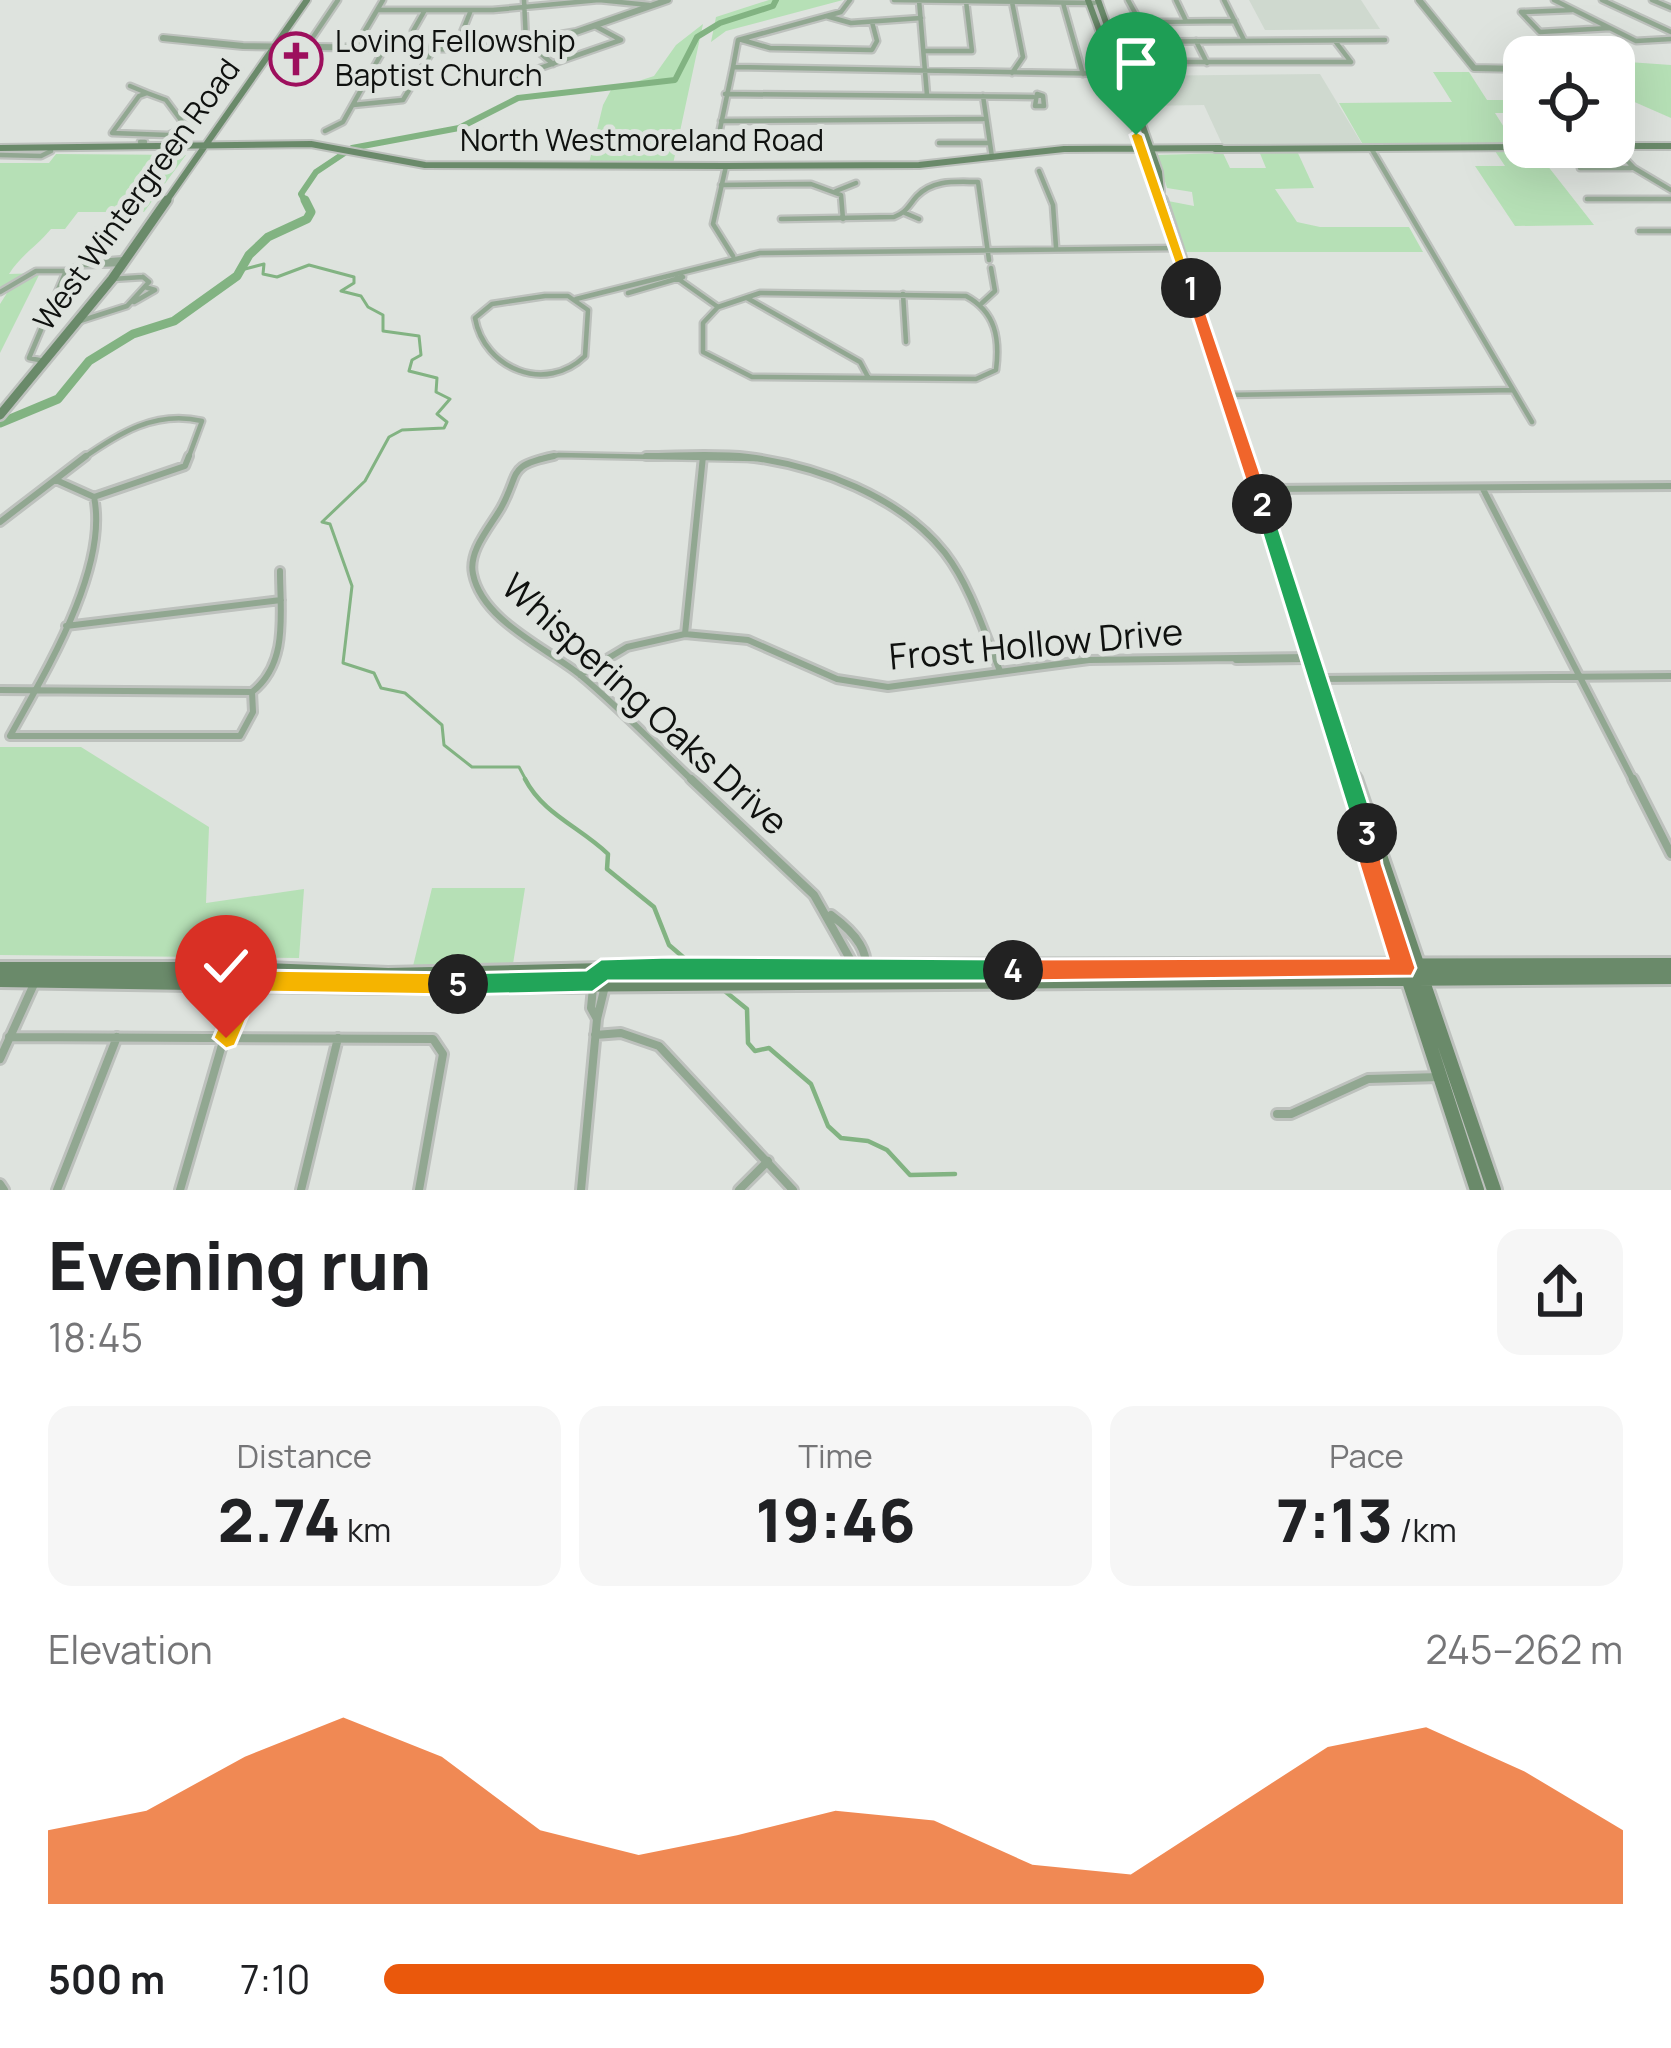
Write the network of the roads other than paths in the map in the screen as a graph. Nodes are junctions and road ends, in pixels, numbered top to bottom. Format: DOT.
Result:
graph roads {
  1 [pos="308,0"];
  2 [pos="338,0"];
  3 [pos="383,0"];
  4 [pos="524,0"];
  5 [pos="668,0"];
  6 [pos="850,0"];
  7 [pos="893,0"];
  8 [pos="919,0"];
  9 [pos="946,0"];
  10 [pos="1129,0"];
  11 [pos="1177,0"];
  12 [pos="1224,0"];
  13 [pos="1419,0"];
  14 [pos="1554,0"];
  15 [pos="1602,0"];
  16 [pos="1652,0"];
  17 [pos="965,1"];
  18 [pos="1012,2"];
  19 [pos="1094,2"];
  20 [pos="1063,3"];
  21 [pos="568,4"];
  22 [pos="651,6"];
  23 [pos="524,8"];
  24 [pos="1671,8"];
  25 [pos="378,10"];
  26 [pos="424,10"];
  27 [pos="471,10"];
  28 [pos="1574,10"];
  29 [pos="571,12"];
  30 [pos="826,16"];
  31 [pos="921,18"];
  32 [pos="1234,21"];
  33 [pos="872,22"];
  34 [pos="1186,22"];
  35 [pos="595,26"];
  36 [pos="1610,28"];
  37 [pos="413,31"];
  38 [pos="1671,36"];
  39 [pos="163,38"];
  40 [pos="738,40"];
  41 [pos="1335,40"];
  42 [pos="1385,40"];
  43 [pos="526,41"];
  44 [pos="823,41"];
  45 [pos="1196,41"];
  46 [pos="1244,41"];
  47 [pos="1107,42"];
  48 [pos="275,46"];
  49 [pos="308,46"];
  50 [pos="356,46"];
  51 [pos="384,49"];
  52 [pos="433,50"];
  53 [pos="454,50"];
  54 [pos="822,50"];
  55 [pos="924,51"];
  56 [pos="1135,62"];
  57 [pos="1207,63"];
  58 [pos="553,64"];
  59 [pos="735,67"];
  60 [pos="1503,69"];
  61 [pos="926,71"];
  62 [pos="1012,73"];
  63 [pos="1083,74"];
  64 [pos="1117,74"];
  65 [pos="517,76"];
  66 [pos="130,86"];
  67 [pos="147,92"];
  68 [pos="725,94"];
  69 [pos="927,95"];
  70 [pos="983,96"];
  71 [pos="1033,97"];
  72 [pos="353,105"];
  73 [pos="983,119"];
  74 [pos="721,121"];
  75 [pos="720,129"];
  76 [pos="326,131"];
  77 [pos="939,143"];
  78 [pos="988,143"];
  79 [pos="140,144"];
  80 [pos="1671,146"];
  81 [pos="1503,147"];
  82 [pos="1635,147"];
  83 [pos="203,148"];
  84 [pos="1146,148"];
  85 [pos="1371,148"];
  86 [pos="69,150"];
  87 [pos="0,151"];
  88 [pos="992,157"];
  89 [pos="723,166"];
  90 [pos="1634,168"];
  91 [pos="1040,171"];
  92 [pos="721,183"];
  93 [pos="856,183"];
  94 [pos="1671,190"];
  95 [pos="836,191"];
  96 [pos="1587,199"];
  97 [pos="1671,199"];
  98 [pos="905,213"];
  99 [pos="919,218"];
  100 [pos="843,219"];
  101 [pos="781,220"];
  102 [pos="1639,231"];
  103 [pos="1671,231"];
  104 [pos="1177,246"];
  105 [pos="988,247"];
  106 [pos="998,247"];
  107 [pos="1056,247"];
  108 [pos="733,256"];
  109 [pos="124,262"];
  110 [pos="990,264"];
  111 [pos="66,271"];
  112 [pos="113,277"];
  113 [pos="676,278"];
  114 [pos="1,290"];
  115 [pos="903,294"];
  116 [pos="744,296"];
  117 [pos="603,297"];
  118 [pos="576,299"];
  119 [pos="982,303"];
  120 [pos="718,308"];
  121 [pos="588,310"];
  122 [pos="83,321"];
  123 [pos="906,341"];
  124 [pos="38,361"];
  125 [pos="868,377"];
  126 [pos="1513,390"];
  127 [pos="1225,394"];
  128 [pos="2,413"];
  129 [pos="1532,422"];
  130 [pos="703,455"];
  131 [pos="56,480"];
  132 [pos="1671,486"];
  133 [pos="1256,489"];
  134 [pos="1483,489"];
  135 [pos="94,496"];
  136 [pos="0,522"];
  137 [pos="280,571"];
  138 [pos="281,600"];
  139 [pos="66,626"];
  140 [pos="685,634"];
  141 [pos="1312,658"];
  142 [pos="1000,670"];
  143 [pos="580,675"];
  144 [pos="1671,676"];
  145 [pos="1579,677"];
  146 [pos="1319,679"];
  147 [pos="37,689"];
  148 [pos="0,690"];
  149 [pos="249,692"];
  150 [pos="1671,854"];
  151 [pos="1671,965"];
  152 [pos="0,969"];
  153 [pos="864,974"];
  154 [pos="38,975"];
  155 [pos="247,975"];
  156 [pos="670,975"];
  157 [pos="1414,975"];
  158 [pos="1671,976"];
  159 [pos="600,978"];
  160 [pos="0,980"];
  161 [pos="595,1035"];
  162 [pos="9,1037"];
  163 [pos="117,1037"];
  164 [pos="226,1038"];
  165 [pos="338,1038"];
  166 [pos="0,1058"];
  167 [pos="1447,1076"];
  168 [pos="1277,1114"];
  169 [pos="767,1162"];
  170 [pos="57,1190"];
  171 [pos="180,1190"];
  172 [pos="302,1190"];
  173 [pos="419,1190"];
  174 [pos="581,1190"];
  175 [pos="739,1190"];
  176 [pos="793,1190"];
  177 [pos="1477,1190"];
  178 [pos="1494,1190"];
  1 -- 48 [label="main road, West Wintergreen Road"];
  2 -- 49 [label="street"];
  3 -- 25 [label="street"];
  4 -- 23 [label="street"];
  5 -- 22 [label="street"];
  6 -- 30 [label="street"];
  7 -- 8 [label="street"];
  8 -- 9 [label="street"];
  8 -- 31 [label="street"];
  9 -- 17 [label="street"];
  10 -- 34 [label="street"];
  11 -- 34 [label="street"];
  12 -- 32 [label="street"];
  13 -- 60 [label="street"];
  14 -- 28 [label="street"];
  15 -- 38 [label="street"];
  16 -- 24 [label="street"];
  17 -- 18 [label="street"];
  17 -- 55 [label="street"];
  18 -- 20 [label="street"];
  18 -- 62 [label="street"];
  19 -- 20 [label="street"];
  19 -- 47 [label="main road"];
  20 -- 63 [label="street"];
  21 -- 22 [label="street"];
  21 -- 23 [label="street"];
  21 -- 29 [label="street"];
  22 -- 35 [label="street"];
  23 -- 27 [label="street"];
  23 -- 43 [label="street"];
  25 -- 26 [label="street"];
  25 -- 50 [label="street"];
  26 -- 27 [label="street"];
  26 -- 37 [label="street"];
  27 -- 53 [label="street"];
  28 -- 36 [label="street"];
  28 -- 36 [label="street"];
  30 -- 33 [label="street"];
  30 -- 40 [label="street"];
  31 -- 33 [label="street"];
  31 -- 55 [label="street"];
  32 -- 34 [label="street"];
  32 -- 46 [label="street"];
  33 -- 54 [label="street"];
  35 -- 43 [label="street"];
  35 -- 58 [label="street"];
  36 -- 38 [label="street"];
  39 -- 48 [label="street"];
  40 -- 54 [label="street"];
  40 -- 59 [label="street"];
  41 -- 42 [label="street"];
  41 -- 46 [label="street"];
  41 -- 57 [label="street"];
  43 -- 53 [label="street"];
  43 -- 58 [label="street"];
  44 -- 54 [label="street"];
  45 -- 46 [label="street"];
  45 -- 47 [label="street"];
  45 -- 57 [label="street"];
  47 -- 64 [label="main road"];
  48 -- 49 [label="street"];
  48 -- 83 [label="main road, West Wintergreen Road"];
  49 -- 50 [label="street"];
  50 -- 51 [label="street"];
  51 -- 52 [label="street"];
  51 -- 72 [label="street"];
  52 -- 53 [label="street"];
  52 -- 72 [label="street"];
  55 -- 61 [label="street"];
  56 -- 57 [label="street"];
  58 -- 65 [label="street"];
  59 -- 61 [label="street"];
  59 -- 68 [label="street"];
  61 -- 62 [label="street"];
  61 -- 69 [label="street"];
  62 -- 63 [label="street"];
  63 -- 64 [label="street"];
  64 -- 84 [label="main road"];
  66 -- 67 [label="street"];
  67 -- 79 [label="street"];
  67 -- 79 [label="street"];
  68 -- 69 [label="street"];
  68 -- 74 [label="street"];
  69 -- 70 [label="street"];
  70 -- 71 [label="street"];
  70 -- 73 [label="street"];
  72 -- 76 [label="street"];
  73 -- 74 [label="street"];
  73 -- 78 [label="street"];
  74 -- 75 [label="street"];
  77 -- 78 [label="street"];
  78 -- 88 [label="street"];
  79 -- 83 [label="main road, North Westmoreland Road"];
  79 -- 86 [label="main road, North Westmoreland Road"];
  80 -- 82 [label="main road"];
  81 -- 85 [label="main road, North Westmoreland Road"];
  83 -- 89 [label="main road, North Westmoreland Road"];
  83 -- 109 [label="main road, West Wintergreen Road"];
  84 -- 85 [label="main road, North Westmoreland Road"];
  84 -- 88 [label="main road, North Westmoreland Road"];
  84 -- 104 [label="main road"];
  85 -- 126 [label="street"];
  86 -- 87 [label="main road, North Westmoreland Road"];
  86 -- 87 [label="main road, North Westmoreland Road"];
  88 -- 89 [label="main road, North Westmoreland Road"];
  89 -- 92 [label="street"];
  90 -- 94 [label="street"];
  91 -- 107 [label="street"];
  92 -- 95 [label="street"];
  92 -- 108 [label="street"];
  93 -- 95 [label="street"];
  95 -- 100 [label="street"];
  96 -- 97 [label="street"];
  98 -- 99 [label="street"];
  98 -- 100 [label="street"];
  98 -- 105 [label="street"];
  100 -- 101 [label="street"];
  102 -- 103 [label="street"];
  104 -- 107 [label="street"];
  104 -- 127 [label="main road"];
  105 -- 106 [label="street"];
  105 -- 108 [label="street"];
  105 -- 110 [label="street"];
  106 -- 107 [label="street"];
  106 -- 110 [label="street"];
  108 -- 113 [label="street"];
  109 -- 111 [label="street"];
  109 -- 112 [label="main road, West Wintergreen Road"];
  110 -- 119 [label="street"];
  111 -- 114 [label="street"];
  111 -- 124 [label="street"];
  112 -- 122 [label="main road, West Wintergreen Road"];
  112 -- 122 [label="street"];
  113 -- 117 [label="street"];
  113 -- 120 [label="street"];
  115 -- 116 [label="street"];
  115 -- 119 [label="street"];
  115 -- 123 [label="street"];
  116 -- 120 [label="street"];
  116 -- 125 [label="street"];
  117 -- 118 [label="street"];
  117 -- 121 [label="street"];
  118 -- 121 [label="street"];
  118 -- 121 [label="street"];
  119 -- 125 [label="street"];
  120 -- 125 [label="street"];
  122 -- 124 [label="main road, West Wintergreen Road"];
  124 -- 128 [label="main road, West Wintergreen Road"];
  126 -- 127 [label="street"];
  126 -- 129 [label="street"];
  127 -- 133 [label="main road"];
  130 -- 140 [label="street"];
  130 -- 142 [label="street, Whispering Oaks Drive"];
  130 -- 143 [label="street, Whispering Oaks Drive"];
  131 -- 135 [label="street"];
  131 -- 135 [label="street"];
  131 -- 136 [label="street"];
  132 -- 134 [label="street"];
  133 -- 134 [label="street"];
  133 -- 141 [label="main road"];
  134 -- 145 [label="street"];
  135 -- 139 [label="street"];
  137 -- 138 [label="street"];
  138 -- 139 [label="street"];
  138 -- 149 [label="street"];
  139 -- 147 [label="street"];
  140 -- 142 [label="street, Frost Hollow Drive"];
  140 -- 143 [label="street, Frost Hollow Drive"];
  141 -- 142 [label="street, Frost Hollow Drive"];
  141 -- 146 [label="main road"];
  143 -- 153 [label="street, Whispering Oaks Drive"];
  144 -- 145 [label="street"];
  145 -- 146 [label="street"];
  145 -- 150 [label="street"];
  146 -- 157 [label="main road"];
  147 -- 148 [label="street"];
  147 -- 149 [label="street"];
  147 -- 149 [label="street"];
  151 -- 157 [label="main road"];
  152 -- 154 [label="main road"];
  153 -- 156 [label="main road"];
  153 -- 156 [label="main road"];
  153 -- 157 [label="main road"];
  154 -- 155 [label="main road"];
  154 -- 160 [label="main road"];
  154 -- 162 [label="street"];
  155 -- 159 [label="main road"];
  155 -- 164 [label="street"];
  156 -- 159 [label="main road"];
  157 -- 158 [label="main road"];
  157 -- 167 [label="main road"];
  159 -- 161 [label="street"];
  161 -- 169 [label="street"];
  161 -- 174 [label="street"];
  162 -- 163 [label="street"];
  162 -- 166 [label="street"];
  163 -- 164 [label="street"];
  163 -- 170 [label="street"];
  164 -- 165 [label="street"];
  164 -- 171 [label="street"];
  165 -- 172 [label="street"];
  165 -- 173 [label="street"];
  167 -- 168 [label="street"];
  167 -- 177 [label="main road"];
  167 -- 178 [label="main road"];
  169 -- 175 [label="street"];
  169 -- 176 [label="street"];
}
